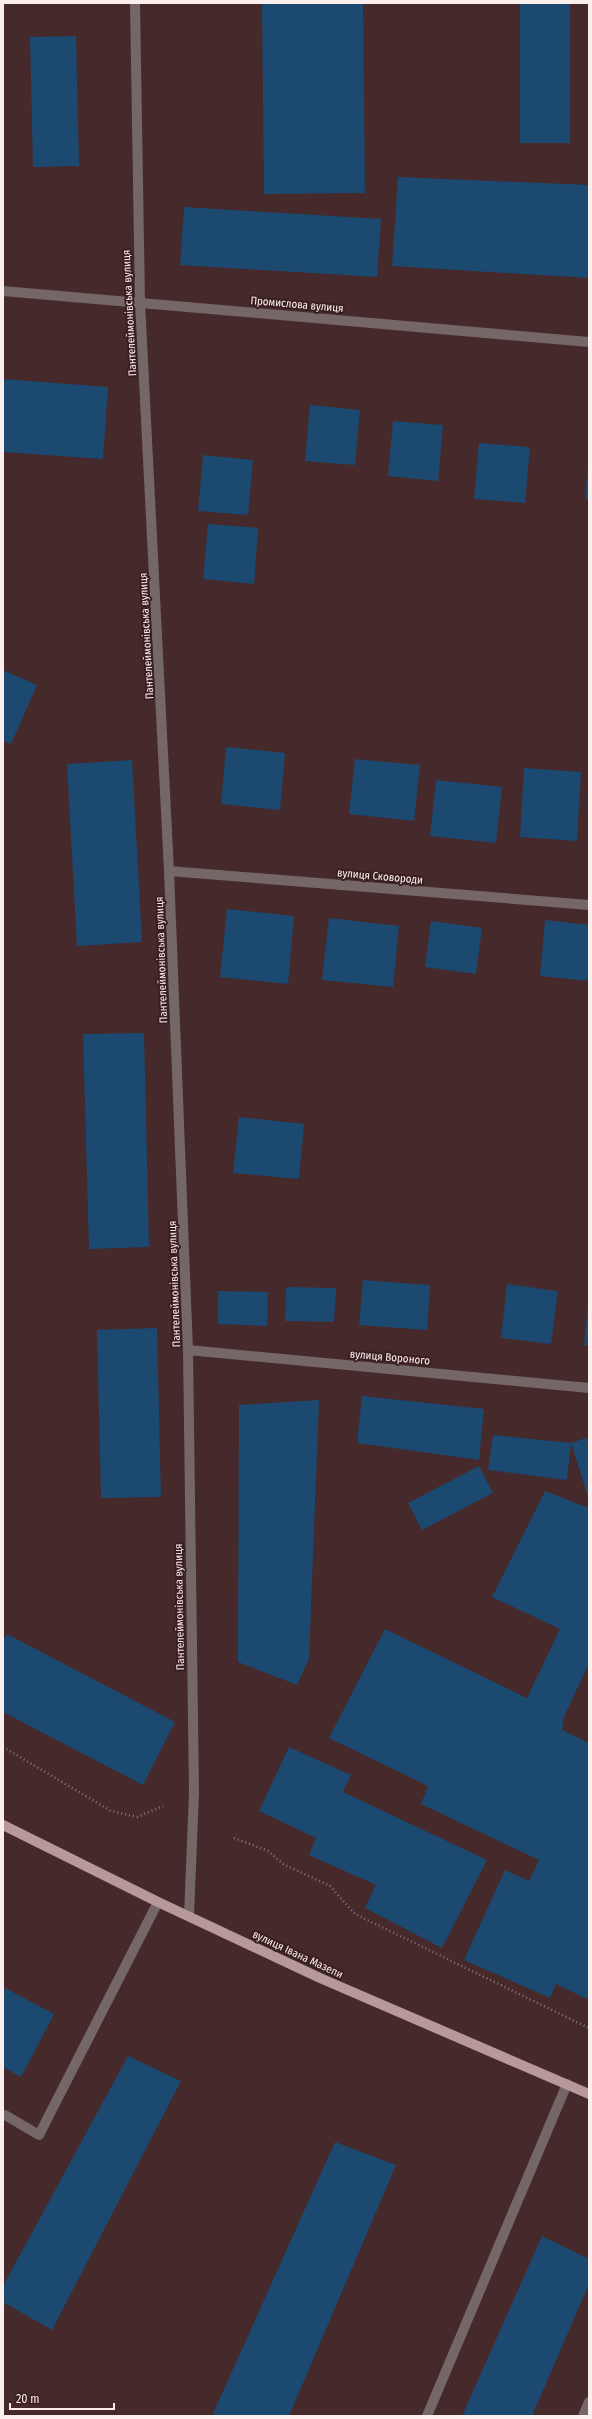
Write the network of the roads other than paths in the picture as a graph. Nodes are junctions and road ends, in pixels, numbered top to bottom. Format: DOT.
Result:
graph roads {
  1 [pos="135,3"];
  2 [pos="3,291"];
  3 [pos="140,302"];
  4 [pos="589,342"];
  5 [pos="169,871"];
  6 [pos="589,905"];
  7 [pos="188,1350"];
  8 [pos="589,1388"];
  9 [pos="3,1825"];
  10 [pos="158,1902"];
  11 [pos="189,1916"];
  12 [pos="567,2084"];
  13 [pos="589,2094"];
  14 [pos="4,2116"];
  15 [pos="588,2405"];
  16 [pos="427,2416"];
  17 [pos="583,2416"];
  1 -- 3 [label="street, Пантелеймонівська вулиця"];
  2 -- 3 [label="street, Промислова вулиця"];
  3 -- 4 [label="street, Промислова вулиця"];
  3 -- 5 [label="street, Пантелеймонівська вулиця"];
  5 -- 6 [label="street, вулиця Сковороди"];
  5 -- 7 [label="street, Пантелеймонівська вулиця"];
  7 -- 8 [label="street, вулиця Вороного"];
  7 -- 11 [label="street, Пантелеймонівська вулиця"];
  9 -- 10 [label="main road, вулиця Івана Мазепи"];
  10 -- 11 [label="main road, вулиця Івана Мазепи"];
  10 -- 14 [label="street"];
  11 -- 12 [label="main road, вулиця Івана Мазепи"];
  12 -- 13 [label="main road, вулиця Івана Мазепи"];
  12 -- 16 [label="street"];
  15 -- 17 [label="street"];
}
